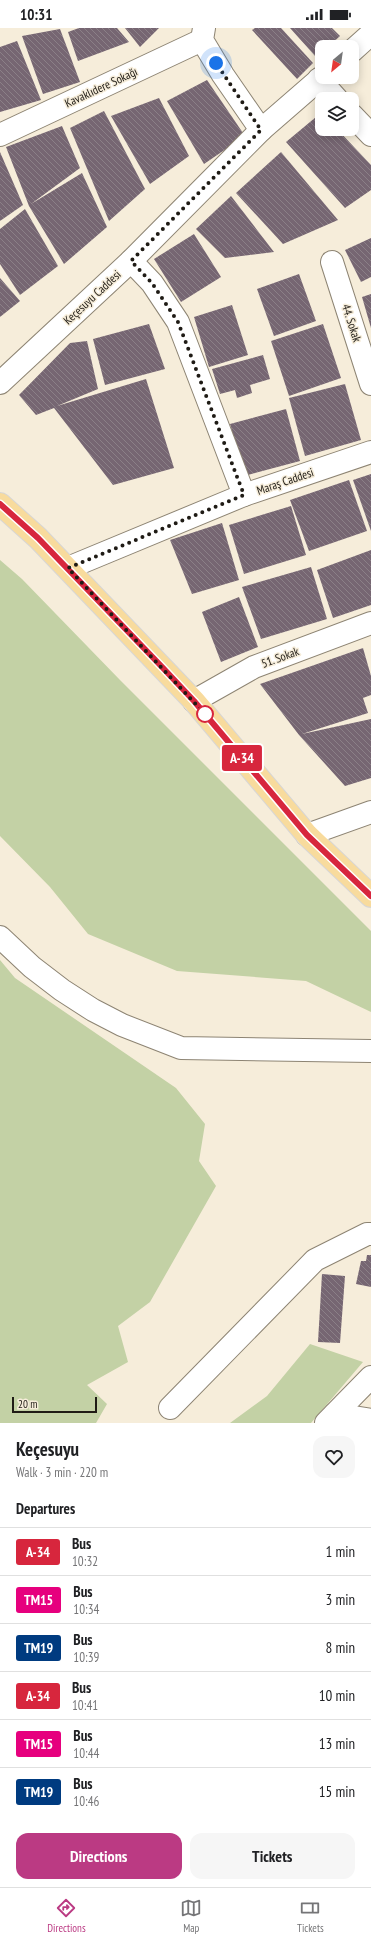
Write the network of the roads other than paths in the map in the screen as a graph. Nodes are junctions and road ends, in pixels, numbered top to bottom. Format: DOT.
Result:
graph roads {
  1 [pos="203,34"];
  2 [pos="371,34"];
  3 [pos="359,45"];
  4 [pos="315,83"];
  5 [pos="326,84"];
  6 [pos="332,92"];
  7 [pos="359,122"];
  8 [pos="261,130"];
  9 [pos="0,135"];
  10 [pos="371,135"];
  11 [pos="131,261"];
  12 [pos="332,262"];
  13 [pos="0,383"];
  14 [pos="371,384"];
  15 [pos="371,452"];
  16 [pos="244,495"];
  17 [pos="0,504"];
  18 [pos="68,568"];
  19 [pos="371,623"];
  20 [pos="194,701"];
  21 [pos="371,812"];
  22 [pos="307,835"];
  23 [pos="371,896"];
  24 [pos="0,937"];
  25 [pos="371,1051"];
  26 [pos="371,1234"];
  27 [pos="371,1377"];
  28 [pos="170,1408"];
  29 [pos="331,1419"];
  30 [pos="371,1420"];
  1 -- 8 [label="street, Kavaklıdere Sokağı"];
  1 -- 9 [label="street, Kavaklıdere Sokağı"];
  2 -- 3 [label="street"];
  4 -- 8 [label="street, Keçesuyu Caddesi"];
  5 -- 6 [label="street"];
  7 -- 10 [label="street"];
  8 -- 11 [label="street, Keçesuyu Caddesi"];
  11 -- 13 [label="street, Keçesuyu Caddesi"];
  11 -- 16 [label="street"];
  12 -- 14 [label="street, 44. Sokak"];
  15 -- 16 [label="street, Maraş Caddesi"];
  16 -- 18 [label="street, Maraş Caddesi"];
  17 -- 18 [label="main road"];
  18 -- 20 [label="main road"];
  19 -- 20 [label="street, 51. Sokak"];
  20 -- 22 [label="main road"];
  21 -- 22 [label="street"];
  22 -- 23 [label="main road"];
  24 -- 25 [label="street"];
  26 -- 28 [label="street"];
  27 -- 29 [label="street"];
  29 -- 30 [label="street"];
}
